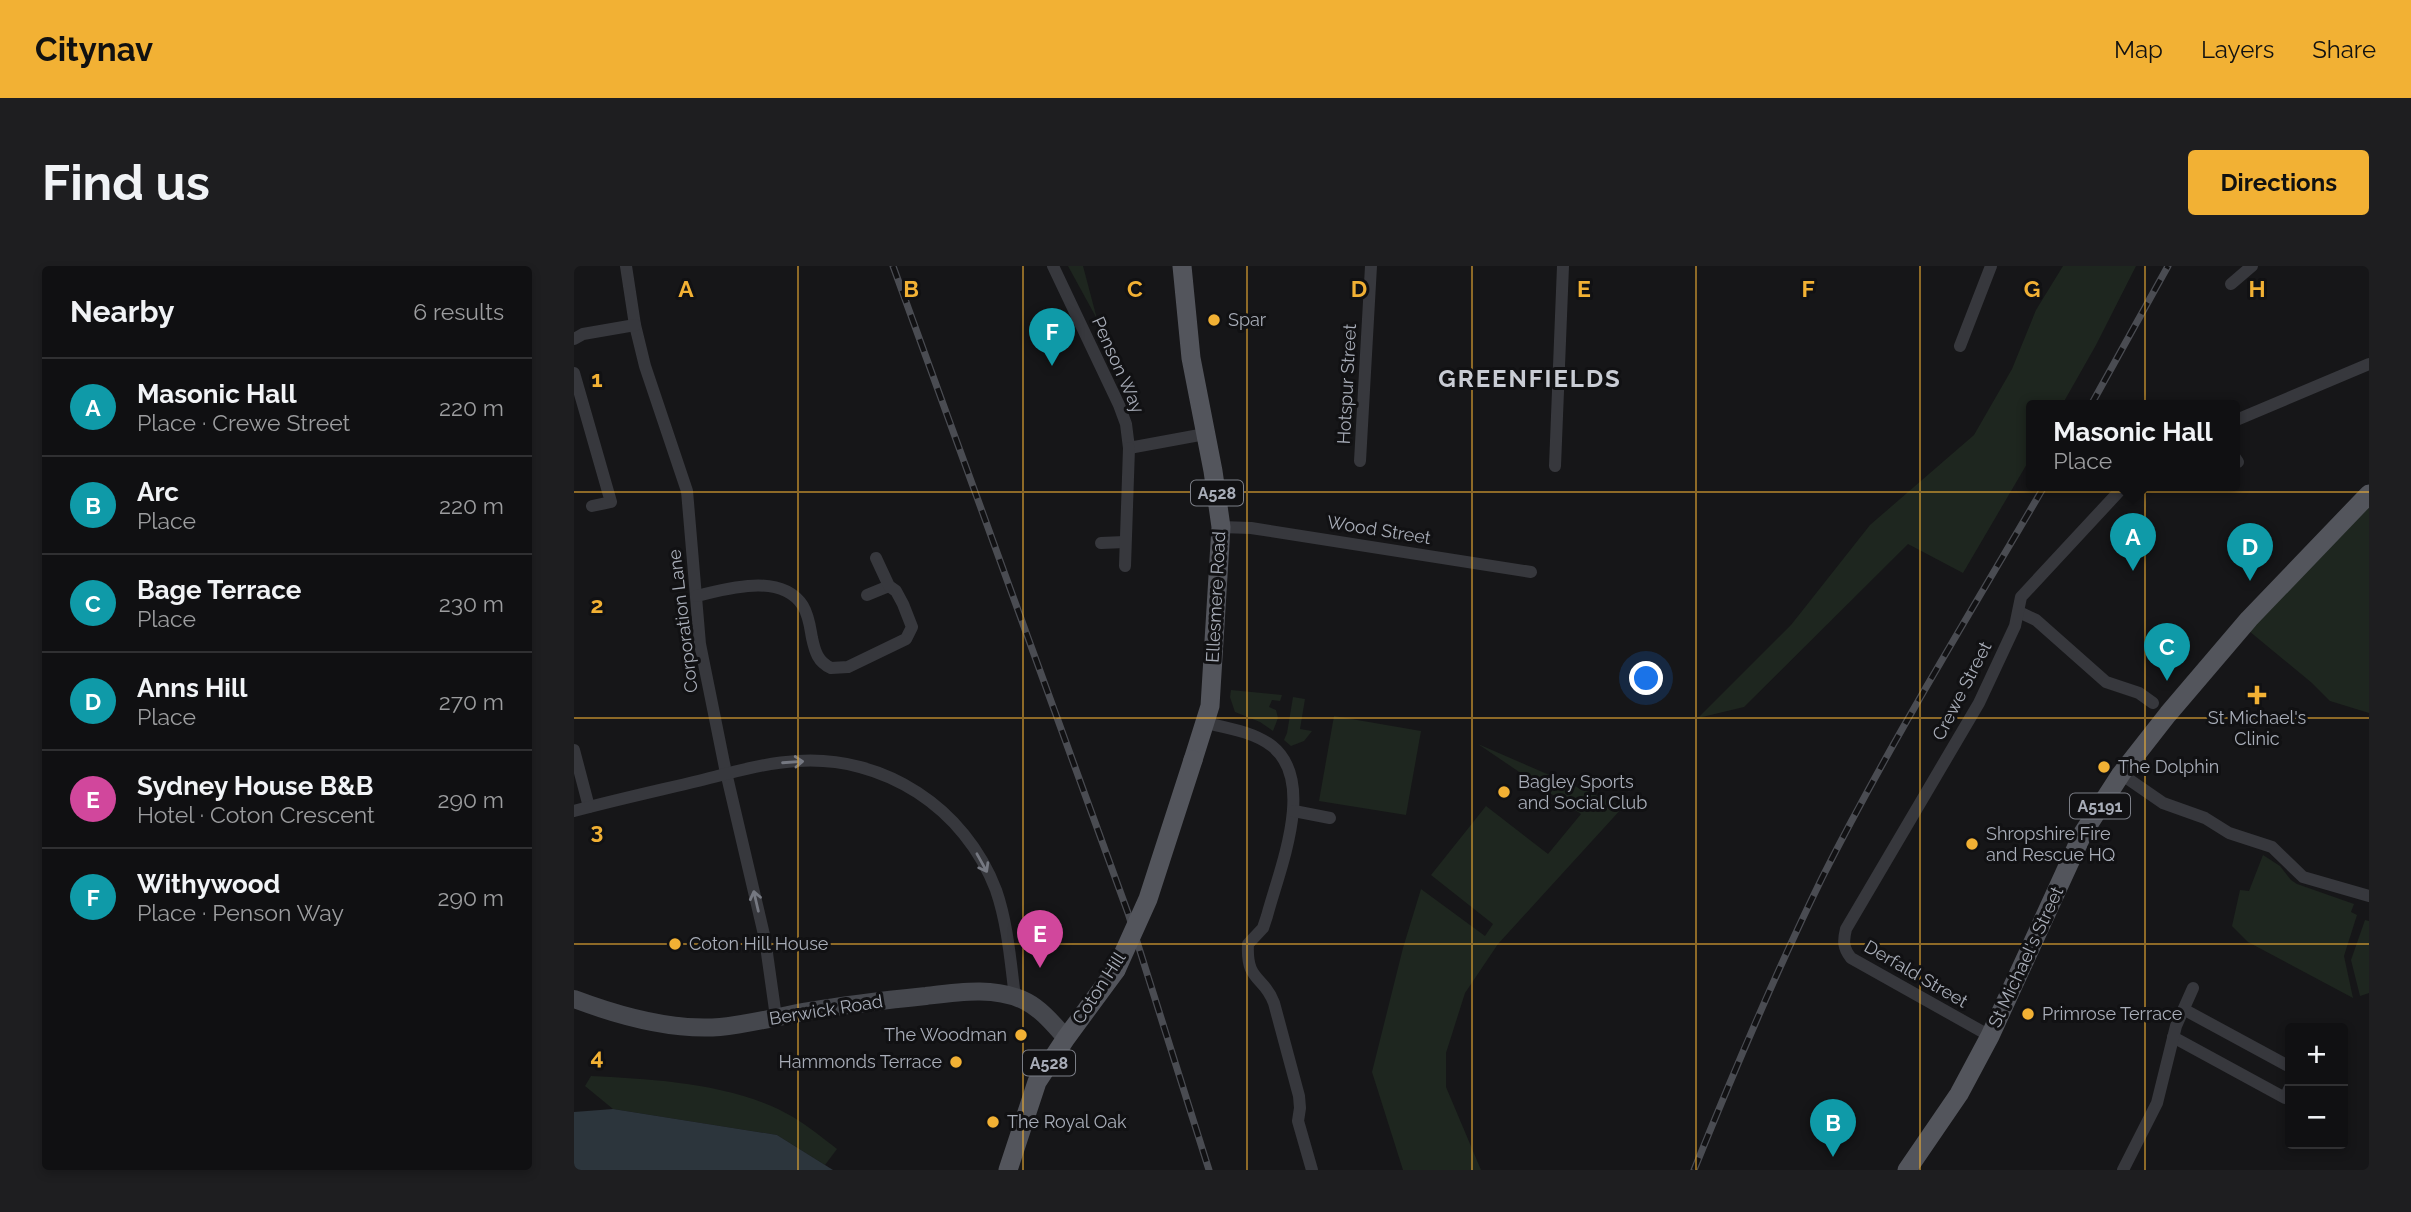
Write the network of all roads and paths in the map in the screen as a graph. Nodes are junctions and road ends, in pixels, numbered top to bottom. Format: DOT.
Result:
graph roads {
  1 [pos="626,266"];
  2 [pos="1053,266"];
  3 [pos="1182,266"];
  4 [pos="1371,266"];
  5 [pos="1563,266"];
  6 [pos="1990,266"];
  7 [pos="2252,266"];
  8 [pos="2231,284"];
  9 [pos="635,325"];
  10 [pos="574,338"];
  11 [pos="1960,345"];
  12 [pos="2369,364"];
  13 [pos="574,373"];
  14 [pos="2240,419"];
  15 [pos="1205,434"];
  16 [pos="1129,448"];
  17 [pos="1360,461"];
  18 [pos="1555,466"];
  19 [pos="2119,491"];
  20 [pos="2369,494"];
  21 [pos="592,506"];
  22 [pos="1221,527"];
  23 [pos="1125,542"];
  24 [pos="1101,543"];
  25 [pos="877,558"];
  26 [pos="1125,566"];
  27 [pos="1531,572"];
  28 [pos="889,586"];
  29 [pos="867,595"];
  30 [pos="696,596"];
  31 [pos="2019,612"];
  32 [pos="2153,703"];
  33 [pos="1206,723"];
  34 [pos="574,750"];
  35 [pos="1193,760"];
  36 [pos="726,774"];
  37 [pos="2121,774"];
  38 [pos="589,807"];
  39 [pos="574,811"];
  40 [pos="1294,811"];
  41 [pos="1331,818"];
  42 [pos="2369,896"];
  43 [pos="1846,929"];
  44 [pos="2193,988"];
  45 [pos="1012,996"];
  46 [pos="574,999"];
  47 [pos="2185,1010"];
  48 [pos="776,1017"];
  49 [pos="1990,1035"];
  50 [pos="2173,1037"];
  51 [pos="1066,1038"];
  52 [pos="2285,1064"];
  53 [pos="2285,1098"];
  54 [pos="1008,1170"];
  55 [pos="1312,1170"];
  56 [pos="1907,1170"];
  57 [pos="2123,1170"];
  1 -- 9 [label="street, Corporation Lane"];
  2 -- 16 [label="street, Penson Way"];
  3 -- 15 [label="main road, Ellesmere Road / A528"];
  4 -- 17 [label="street, Hotspur Street"];
  5 -- 18 [label="street"];
  6 -- 11 [label="street"];
  7 -- 8 [label="street"];
  9 -- 10 [label="street"];
  9 -- 30 [label="street, Corporation Lane"];
  12 -- 14 [label="street"];
  13 -- 21 [label="street"];
  15 -- 16 [label="street"];
  15 -- 22 [label="main road, Ellesmere Road / A528"];
  16 -- 23 [label="street, Penson Way"];
  19 -- 31 [label="street, Crewe Street"];
  20 -- 37 [label="main road, St Michael's Street / A5191"];
  22 -- 27 [label="street, Wood Street"];
  22 -- 33 [label="main road, Ellesmere Road / A528"];
  23 -- 24 [label="street"];
  23 -- 26 [label="street, Penson Way"];
  25 -- 28 [label="street"];
  28 -- 29 [label="street"];
  28 -- 30 [label="street"];
  30 -- 36 [label="street, Corporation Lane"];
  31 -- 32 [label="street"];
  31 -- 43 [label="street, Crewe Street"];
  33 -- 35 [label="main road, Ellesmere Road / A528"];
  33 -- 40 [label="street"];
  34 -- 38 [label="street"];
  35 -- 51 [label="main road, Coton Hill / A528, bridge"];
  36 -- 38 [label="street"];
  36 -- 45 [label="street, one-way"];
  48 -- 36 [label="street, Corporation Lane, one-way"];
  37 -- 42 [label="street"];
  37 -- 49 [label="main road, St Michael's Street / A5191"];
  38 -- 39 [label="street"];
  40 -- 41 [label="street"];
  40 -- 55 [label="street"];
  43 -- 49 [label="street, Derfald Street"];
  44 -- 47 [label="street"];
  45 -- 48 [label="main road, Berwick Road"];
  45 -- 51 [label="main road, Berwick Road"];
  46 -- 48 [label="main road, Berwick Road"];
  47 -- 50 [label="street"];
  47 -- 52 [label="street"];
  49 -- 56 [label="main road, St Michael's Street / A5191"];
  50 -- 53 [label="street"];
  50 -- 57 [label="street"];
  51 -- 54 [label="main road, Coton Hill / A528"];
}
